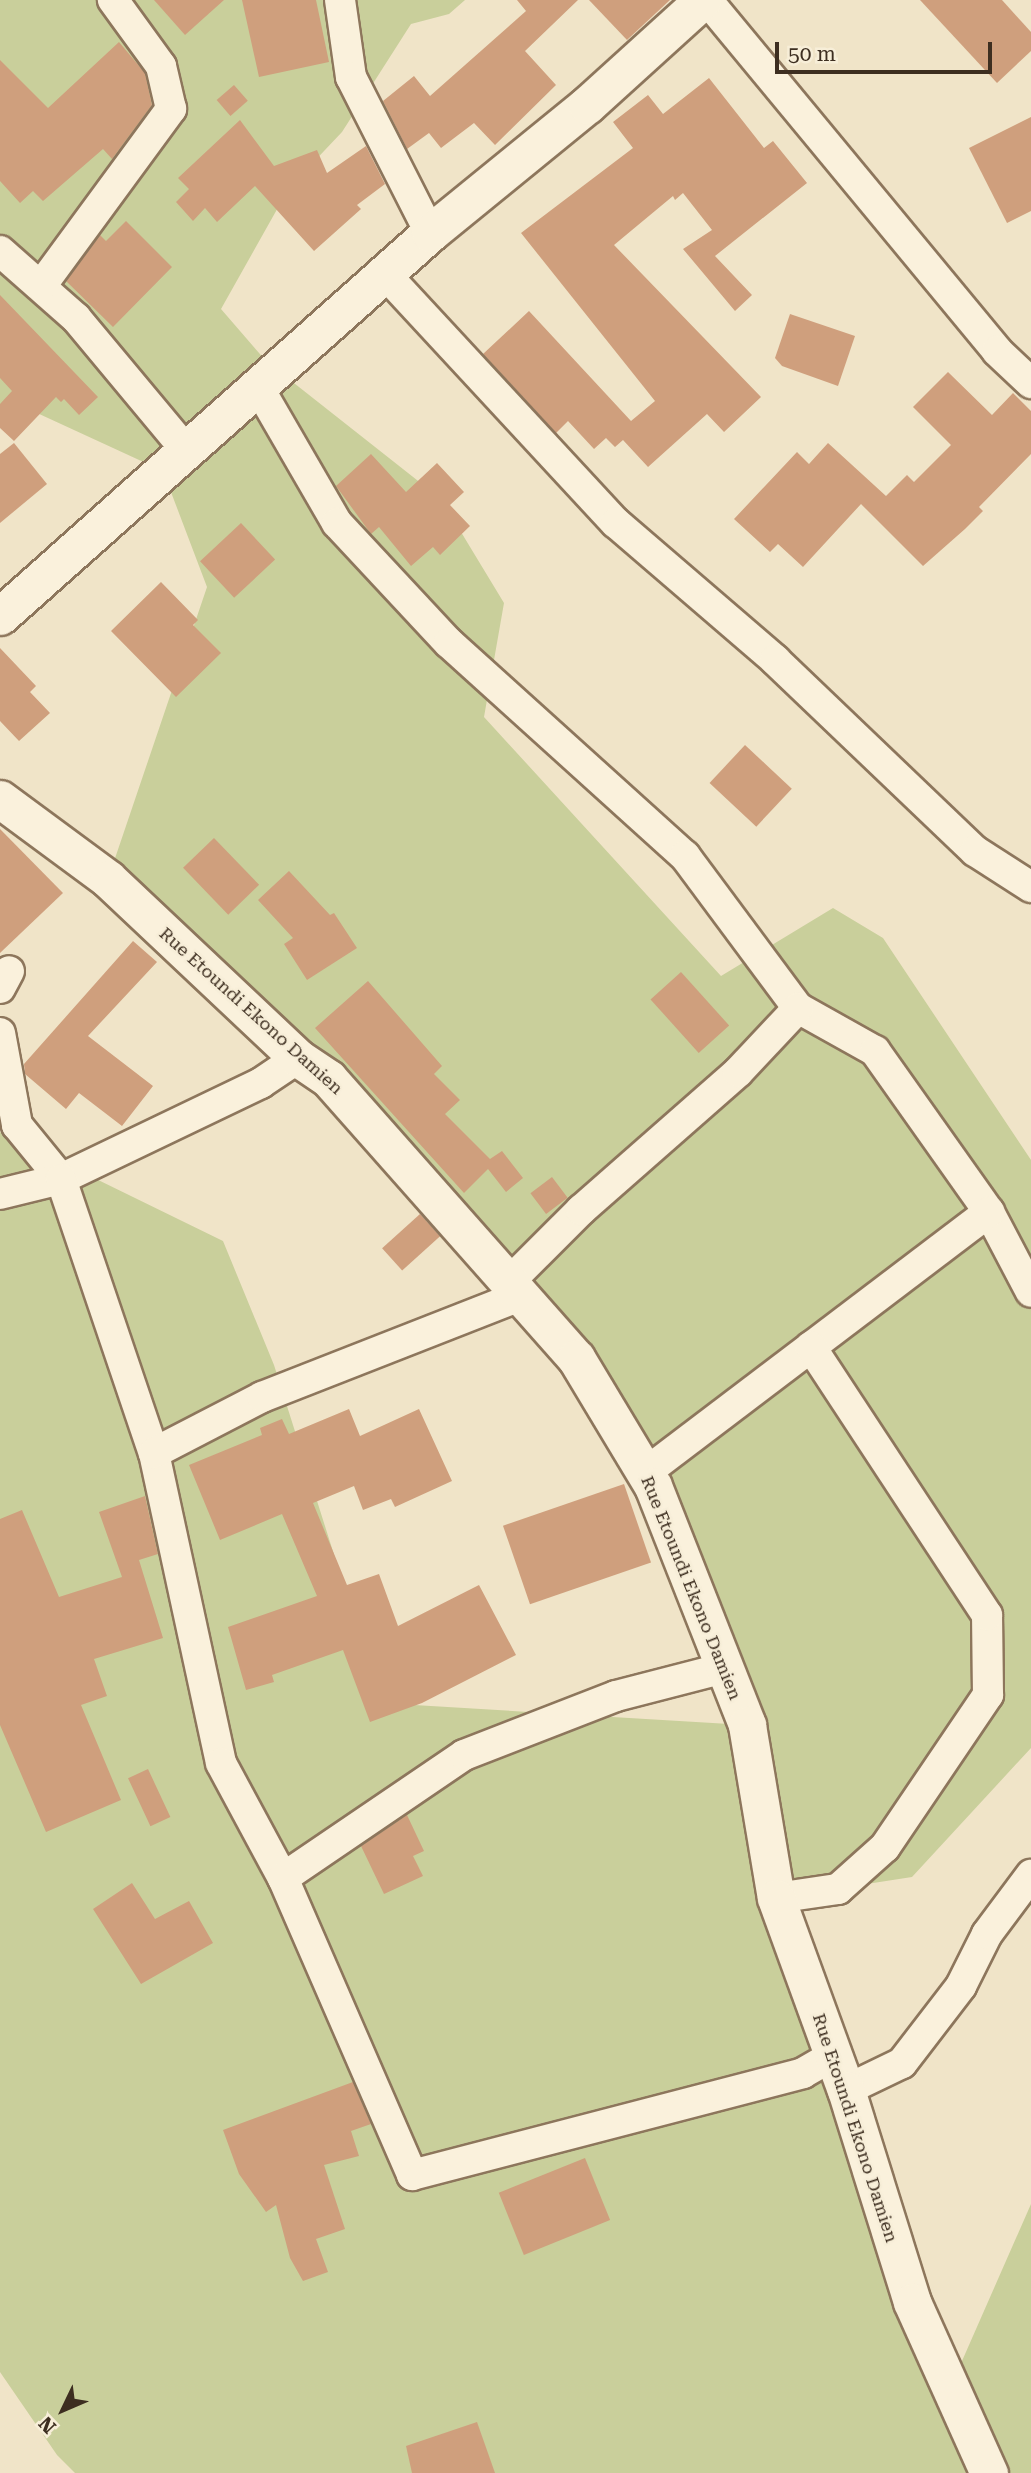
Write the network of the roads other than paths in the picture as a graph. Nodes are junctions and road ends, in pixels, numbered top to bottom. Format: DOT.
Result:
graph roads {
  1 [pos="113,0"];
  2 [pos="340,0"];
  3 [pos="705,0"];
  4 [pos="430,233"];
  5 [pos="0,251"];
  6 [pos="387,276"];
  7 [pos="41,286"];
  8 [pos="1031,383"];
  9 [pos="257,385"];
  10 [pos="185,449"];
  11 [pos="0,616"];
  12 [pos="0,799"];
  13 [pos="1031,887"];
  14 [pos="798,1008"];
  15 [pos="0,1033"];
  16 [pos="298,1058"];
  17 [pos="61,1179"];
  18 [pos="0,1194"];
  19 [pos="989,1212"];
  20 [pos="515,1289"];
  21 [pos="1031,1292"];
  22 [pos="811,1346"];
  23 [pos="154,1453"];
  24 [pos="645,1473"];
  25 [pos="724,1668"];
  26 [pos="1031,1875"];
  27 [pos="283,1878"];
  28 [pos="776,1898"];
  29 [pos="833,2056"];
  30 [pos="846,2090"];
  31 [pos="989,2473"];
  1 -- 7 [label="street"];
  2 -- 4 [label="street"];
  3 -- 4 [label="street"];
  3 -- 8 [label="street"];
  4 -- 6 [label="street"];
  5 -- 7 [label="street"];
  6 -- 9 [label="street"];
  6 -- 13 [label="street"];
  7 -- 10 [label="street"];
  9 -- 10 [label="street"];
  9 -- 14 [label="street"];
  10 -- 11 [label="street"];
  12 -- 16 [label="street, Rue Etoundi Ekono Damien"];
  14 -- 19 [label="street"];
  14 -- 20 [label="street"];
  15 -- 17 [label="street"];
  16 -- 17 [label="street"];
  16 -- 20 [label="street, Rue Etoundi Ekono Damien"];
  17 -- 18 [label="street"];
  17 -- 23 [label="street"];
  19 -- 21 [label="street"];
  19 -- 22 [label="street"];
  20 -- 23 [label="street"];
  20 -- 24 [label="street, Rue Etoundi Ekono Damien"];
  22 -- 24 [label="street"];
  22 -- 28 [label="street"];
  23 -- 27 [label="street"];
  24 -- 25 [label="street, Rue Etoundi Ekono Damien"];
  25 -- 27 [label="street"];
  25 -- 28 [label="street, Rue Etoundi Ekono Damien"];
  26 -- 30 [label="street"];
  27 -- 29 [label="street"];
  28 -- 29 [label="street, Rue Etoundi Ekono Damien"];
  29 -- 30 [label="street, Rue Etoundi Ekono Damien"];
  30 -- 31 [label="street, Rue Etoundi Ekono Damien"];
}
